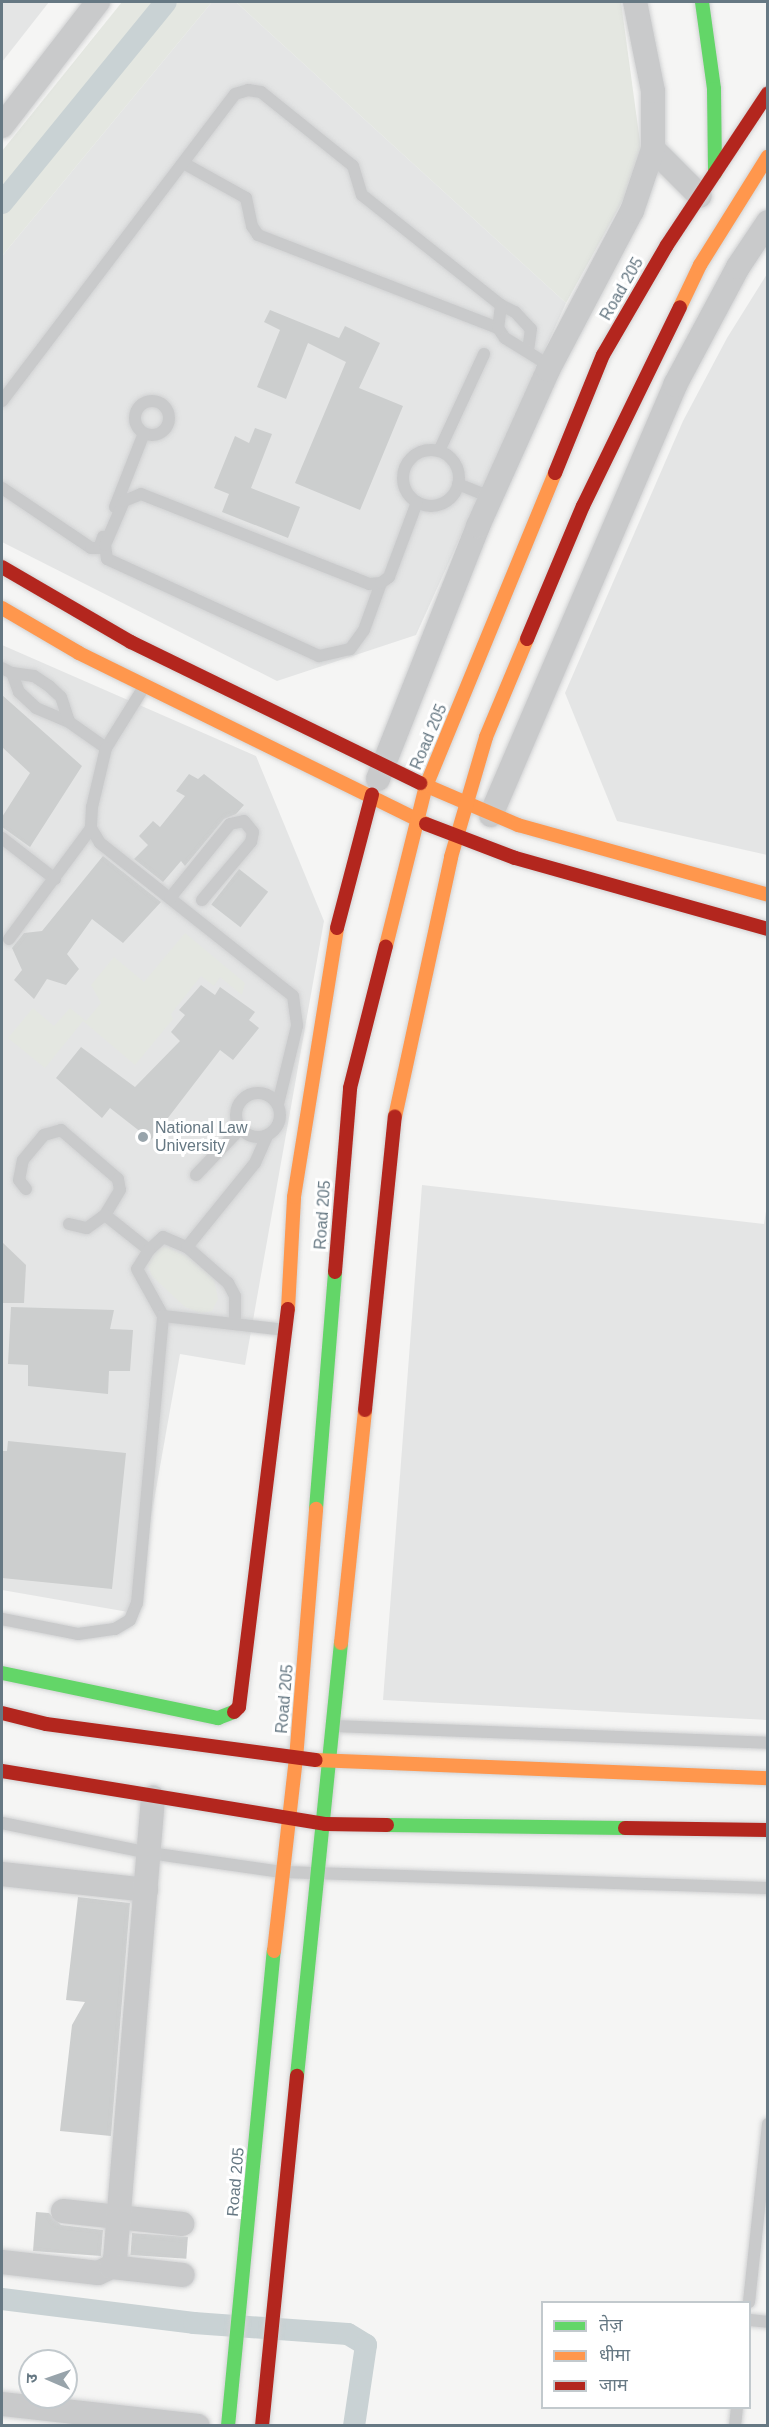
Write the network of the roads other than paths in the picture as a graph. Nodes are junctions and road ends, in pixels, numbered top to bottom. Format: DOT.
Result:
graph roads {
  1 [pos="99,2"];
  2 [pos="635,2"];
  3 [pos="702,2"];
  4 [pos="768,93"];
  5 [pos="2,126"];
  6 [pos="653,149"];
  7 [pos="768,156"];
  8 [pos="185,164"];
  9 [pos="715,173"];
  10 [pos="700,196"];
  11 [pos="768,222"];
  12 [pos="501,305"];
  13 [pos="498,328"];
  14 [pos="528,350"];
  15 [pos="484,354"];
  16 [pos="550,366"];
  17 [pos="2,400"];
  18 [pos="144,433"];
  19 [pos="439,451"];
  20 [pos="458,484"];
  21 [pos="2,488"];
  22 [pos="491,497"];
  23 [pos="417,502"];
  24 [pos="2,567"];
  25 [pos="381,583"];
  26 [pos="2,608"];
  27 [pos="7,670"];
  28 [pos="146,685"];
  29 [pos="69,722"];
  30 [pos="106,748"];
  31 [pos="383,764"];
  32 [pos="426,786"];
  33 [pos="372,795"];
  34 [pos="466,806"];
  35 [pos="491,815"];
  36 [pos="415,820"];
  37 [pos="91,828"];
  38 [pos="457,836"];
  39 [pos="2,838"];
  40 [pos="55,879"];
  41 [pos="768,895"];
  42 [pos="170,897"];
  43 [pos="202,900"];
  44 [pos="768,929"];
  45 [pos="9,939"];
  46 [pos="278,1104"];
  47 [pos="240,1129"];
  48 [pos="267,1136"];
  49 [pos="196,1175"];
  50 [pos="26,1189"];
  51 [pos="105,1215"];
  52 [pos="69,1224"];
  53 [pos="187,1247"];
  54 [pos="149,1250"];
  55 [pos="163,1316"];
  56 [pos="235,1322"];
  57 [pos="287,1330"];
  58 [pos="2,1619"];
  59 [pos="2,1673"];
  60 [pos="2,1713"];
  61 [pos="334,1726"];
  62 [pos="768,1743"];
  63 [pos="296,1759"];
  64 [pos="331,1760"];
  65 [pos="2,1771"];
  66 [pos="768,1778"];
  67 [pos="153,1798"];
  68 [pos="287,1818"];
  69 [pos="2,1823"];
  70 [pos="325,1824"];
  71 [pos="768,1830"];
  72 [pos="150,1853"];
  73 [pos="282,1872"];
  74 [pos="2,1874"];
  75 [pos="320,1874"];
  76 [pos="768,1888"];
  77 [pos="146,1890"];
  78 [pos="768,2124"];
  79 [pos="63,2211"];
  80 [pos="120,2217"];
  81 [pos="182,2223"];
  82 [pos="2,2262"];
  83 [pos="111,2267"];
  84 [pos="183,2275"];
  85 [pos="748,2301"];
  86 [pos="751,2320"];
  87 [pos="768,2322"];
  88 [pos="2,2404"];
  89 [pos="737,2409"];
  90 [pos="174,2424"];
  91 [pos="198,2426"];
  92 [pos="228,2426"];
  93 [pos="262,2426"];
  94 [pos="735,2426"];
  1 -- 5 [label="street"];
  2 -- 6 [label="street"];
  3 -- 9 [label="main road"];
  4 -- 9 [label="main road, Road 205"];
  6 -- 10 [label="street"];
  6 -- 16 [label="street"];
  7 -- 34 [label="main road"];
  8 -- 12 [label="lane"];
  8 -- 13 [label="lane"];
  8 -- 17 [label="lane"];
  9 -- 10 [label="main road, Road 205"];
  10 -- 32 [label="main road, Road 205"];
  11 -- 35 [label="street"];
  12 -- 13 [label="lane"];
  12 -- 14 [label="lane"];
  13 -- 14 [label="lane"];
  14 -- 16 [label="lane"];
  15 -- 19 [label="lane"];
  16 -- 22 [label="street"];
  18 -- 21 [label="lane"];
  19 -- 20 [label="lane"];
  19 -- 23 [label="lane"];
  20 -- 22 [label="lane"];
  20 -- 23 [label="lane"];
  22 -- 31 [label="street"];
  23 -- 25 [label="lane"];
  24 -- 31 [label="main road"];
  25 -- 25 [label="lane"];
  26 -- 28 [label="main road"];
  27 -- 29 [label="lane"];
  27 -- 29 [label="lane"];
  28 -- 30 [label="lane"];
  28 -- 33 [label="main road"];
  29 -- 30 [label="lane"];
  30 -- 37 [label="lane"];
  31 -- 32 [label="main road"];
  31 -- 33 [label="street"];
  32 -- 34 [label="main road"];
  32 -- 36 [label="main road, Road 205"];
  33 -- 36 [label="main road"];
  33 -- 57 [label="main road"];
  34 -- 35 [label="main road"];
  34 -- 38 [label="main road"];
  35 -- 41 [label="main road"];
  36 -- 38 [label="main road"];
  36 -- 63 [label="main road, Road 205"];
  37 -- 40 [label="lane"];
  37 -- 42 [label="lane"];
  38 -- 44 [label="main road"];
  38 -- 61 [label="main road"];
  39 -- 40 [label="lane"];
  40 -- 45 [label="lane"];
  42 -- 43 [label="lane"];
  42 -- 46 [label="lane"];
  46 -- 47 [label="lane"];
  46 -- 48 [label="lane"];
  47 -- 48 [label="lane"];
  47 -- 49 [label="lane"];
  48 -- 53 [label="lane"];
  50 -- 51 [label="lane"];
  51 -- 52 [label="lane"];
  51 -- 54 [label="lane"];
  53 -- 54 [label="lane"];
  53 -- 56 [label="lane"];
  54 -- 55 [label="lane"];
  55 -- 56 [label="lane"];
  55 -- 58 [label="lane"];
  56 -- 57 [label="lane"];
  57 -- 59 [label="main road"];
  60 -- 63 [label="main road"];
  61 -- 62 [label="lane"];
  61 -- 64 [label="main road"];
  63 -- 64 [label="main road"];
  63 -- 68 [label="main road, Road 205"];
  64 -- 66 [label="main road"];
  64 -- 70 [label="main road"];
  65 -- 67 [label="main road"];
  67 -- 68 [label="main road"];
  67 -- 72 [label="street"];
  68 -- 70 [label="main road"];
  68 -- 73 [label="main road, Road 205"];
  69 -- 72 [label="lane"];
  70 -- 71 [label="main road"];
  70 -- 75 [label="main road"];
  72 -- 73 [label="lane"];
  72 -- 77 [label="street"];
  73 -- 75 [label="lane"];
  73 -- 92 [label="main road, Road 205"];
  74 -- 77 [label="street"];
  75 -- 76 [label="lane"];
  75 -- 93 [label="main road"];
  77 -- 80 [label="street"];
  78 -- 85 [label="lane"];
  79 -- 80 [label="street"];
  80 -- 81 [label="street"];
  80 -- 83 [label="street"];
  82 -- 83 [label="street"];
  83 -- 84 [label="street"];
  86 -- 87 [label="lane"];
  88 -- 90 [label="street"];
  89 -- 94 [label="lane"];
  90 -- 91 [label="street"];
}
